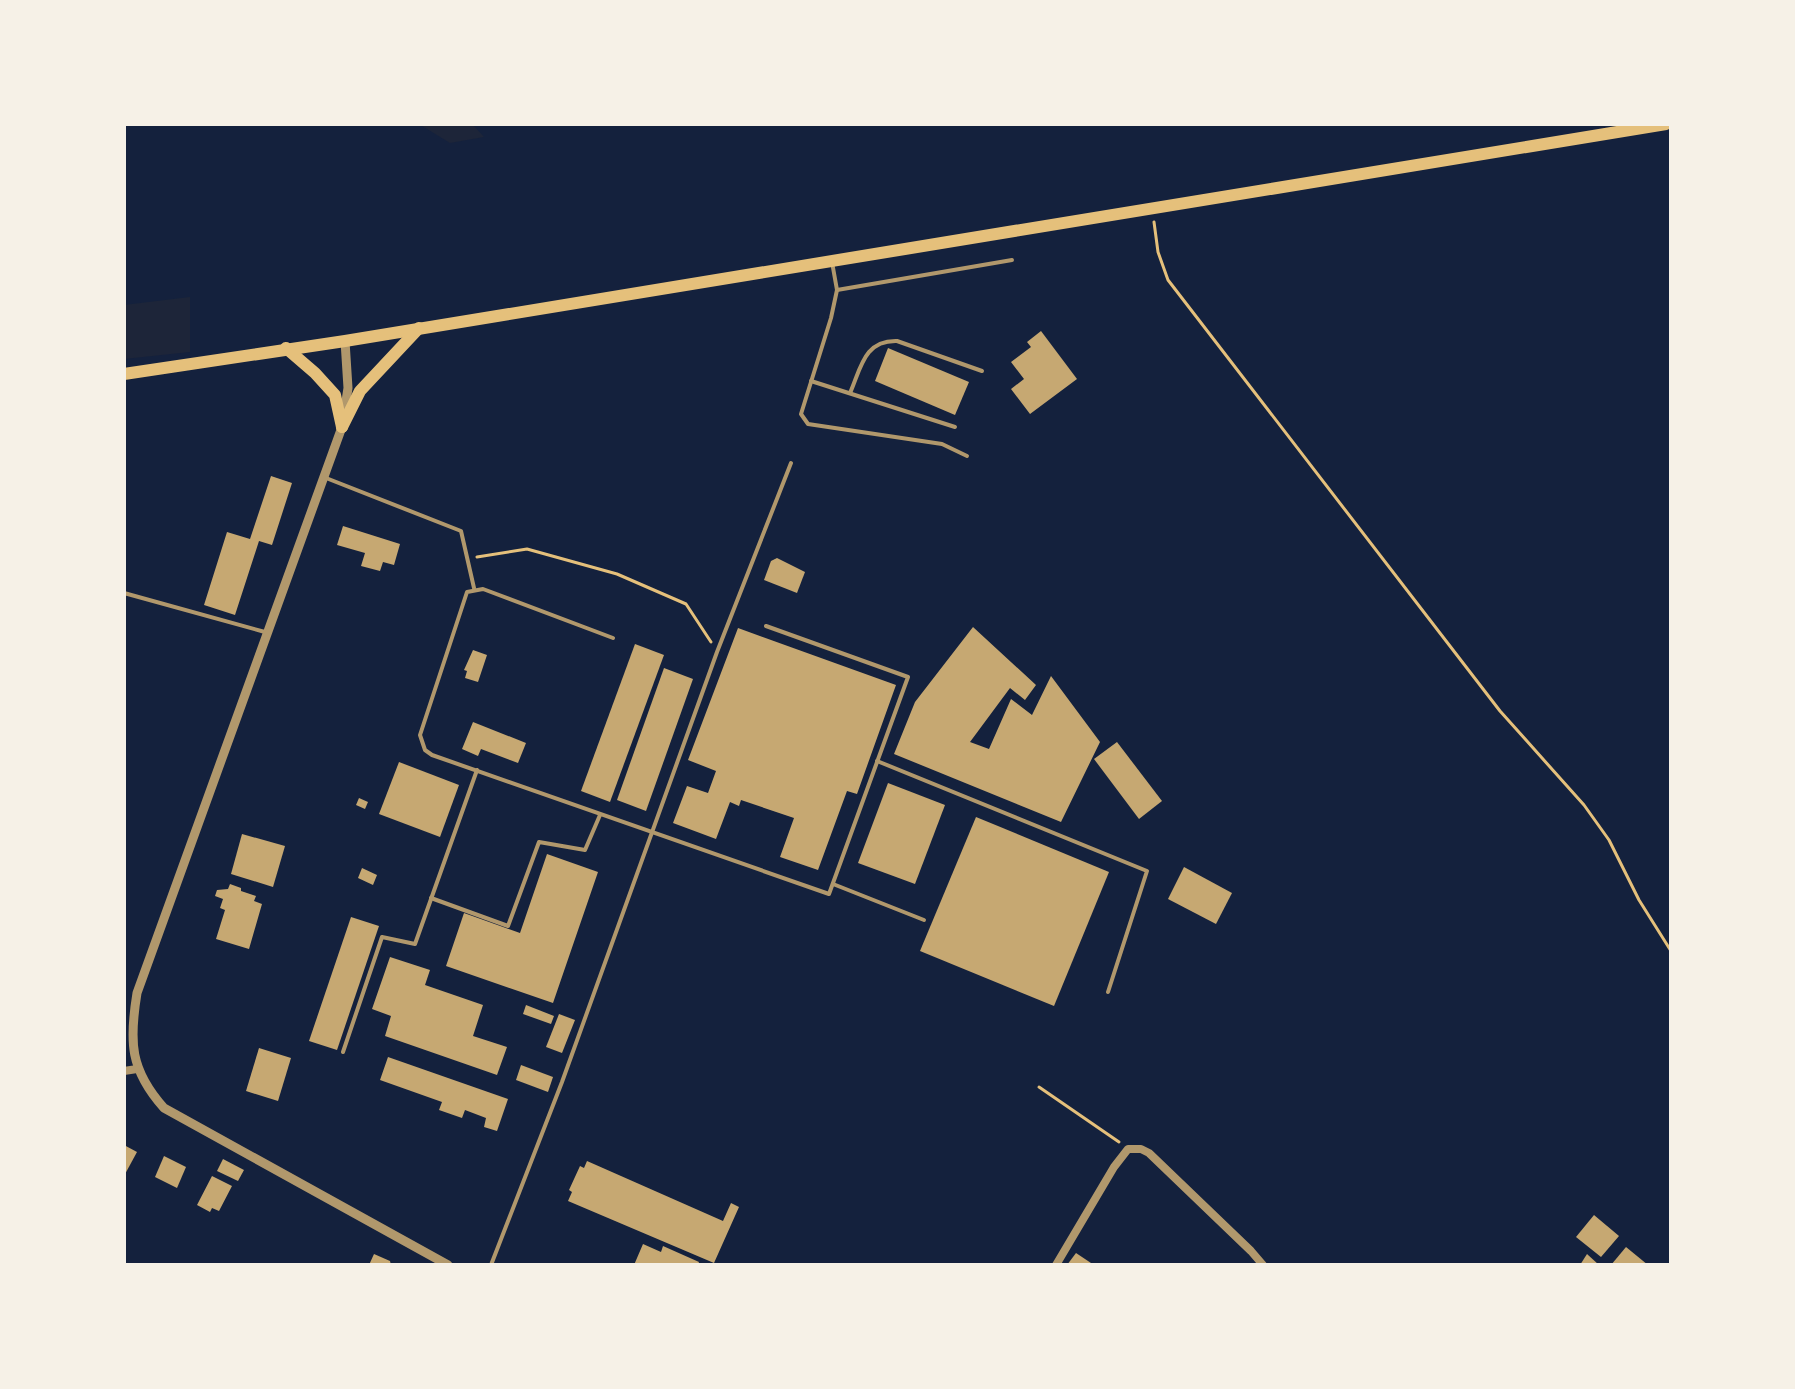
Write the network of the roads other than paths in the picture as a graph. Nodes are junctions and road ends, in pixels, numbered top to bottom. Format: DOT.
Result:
graph roads {
  1 [pos="1666,124"];
  2 [pos="1012,260"];
  3 [pos="832,261"];
  4 [pos="837,290"];
  5 [pos="419,328"];
  6 [pos="345,341"];
  7 [pos="286,348"];
  8 [pos="982,371"];
  9 [pos="124,374"];
  10 [pos="811,381"];
  11 [pos="850,393"];
  12 [pos="342,427"];
  13 [pos="955,427"];
  14 [pos="967,456"];
  15 [pos="791,463"];
  16 [pos="324,477"];
  17 [pos="474,588"];
  18 [pos="124,593"];
  19 [pos="766,626"];
  20 [pos="268,633"];
  21 [pos="613,638"];
  22 [pos="877,761"];
  23 [pos="477,770"];
  24 [pos="600,815"];
  25 [pos="652,834"];
  26 [pos="833,884"];
  27 [pos="431,898"];
  28 [pos="924,920"];
  29 [pos="1108,992"];
  30 [pos="343,1052"];
  31 [pos="137,1069"];
  32 [pos="124,1071"];
  33 [pos="448,1265"];
  34 [pos="491,1265"];
  35 [pos="1056,1265"];
  36 [pos="1263,1265"];
  1 -- 3 [label="main road"];
  2 -- 4 [label="lane"];
  3 -- 4 [label="lane"];
  3 -- 5 [label="main road"];
  4 -- 10 [label="lane"];
  5 -- 6 [label="main road"];
  5 -- 12 [label="main road"];
  6 -- 7 [label="main road"];
  6 -- 12 [label="street"];
  7 -- 9 [label="main road"];
  7 -- 12 [label="main road"];
  8 -- 11 [label="lane"];
  10 -- 11 [label="lane"];
  10 -- 14 [label="lane"];
  11 -- 13 [label="lane"];
  12 -- 16 [label="street"];
  15 -- 25 [label="lane"];
  16 -- 17 [label="lane"];
  16 -- 20 [label="street"];
  17 -- 21 [label="lane"];
  17 -- 23 [label="lane"];
  18 -- 20 [label="lane"];
  19 -- 22 [label="lane"];
  20 -- 31 [label="street"];
  22 -- 26 [label="lane"];
  22 -- 29 [label="lane"];
  23 -- 24 [label="lane"];
  23 -- 27 [label="lane"];
  24 -- 25 [label="lane"];
  24 -- 27 [label="lane"];
  25 -- 26 [label="lane"];
  25 -- 34 [label="lane"];
  26 -- 28 [label="lane"];
  27 -- 30 [label="lane"];
  31 -- 32 [label="street"];
  31 -- 33 [label="street"];
  35 -- 36 [label="street"];
}
